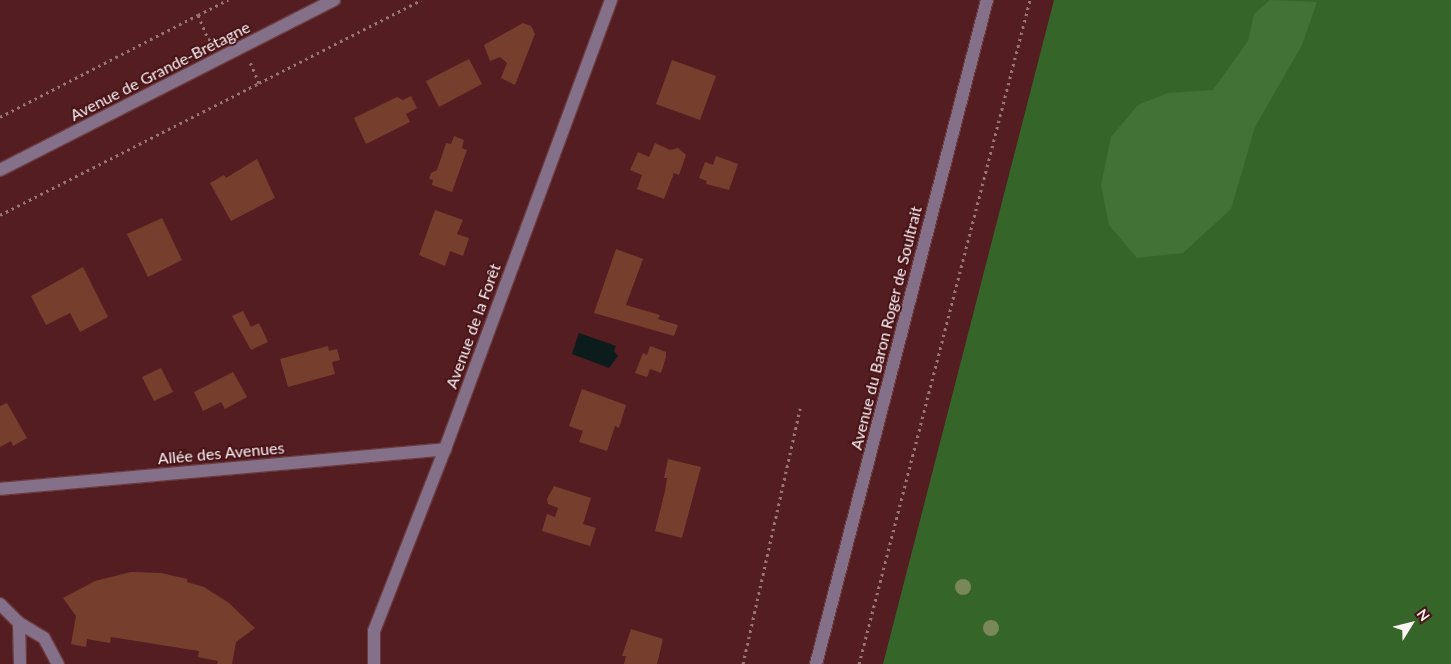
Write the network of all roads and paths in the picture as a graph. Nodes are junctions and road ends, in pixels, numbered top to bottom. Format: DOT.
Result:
graph roads {
  1 [pos="228,0"];
  2 [pos="334,0"];
  3 [pos="421,0"];
  4 [pos="612,0"];
  5 [pos="987,0"];
  6 [pos="1030,0"];
  7 [pos="198,15"];
  8 [pos="260,83"];
  9 [pos="0,170"];
  10 [pos="800,408"];
  11 [pos="445,449"];
  12 [pos="0,489"];
  13 [pos="0,604"];
  14 [pos="19,624"];
  15 [pos="20,664"];
  16 [pos="58,664"];
  17 [pos="374,664"];
  18 [pos="743,664"];
  19 [pos="816,664"];
  20 [pos="859,664"];
  1 -- 7 [label="path"];
  2 -- 9 [label="street, Avenue de Grande-Bretagne"];
  3 -- 8 [label="path"];
  4 -- 11 [label="street, Avenue de la Forêt"];
  5 -- 19 [label="street, Avenue du Baron Roger de Soultrait"];
  6 -- 20 [label="path"];
  10 -- 18 [label="path"];
  11 -- 12 [label="street, Allée des Avenues"];
  11 -- 17 [label="street, Avenue de la Forêt"];
  13 -- 14 [label="street"];
  14 -- 15 [label="street"];
  14 -- 16 [label="street"];
}
